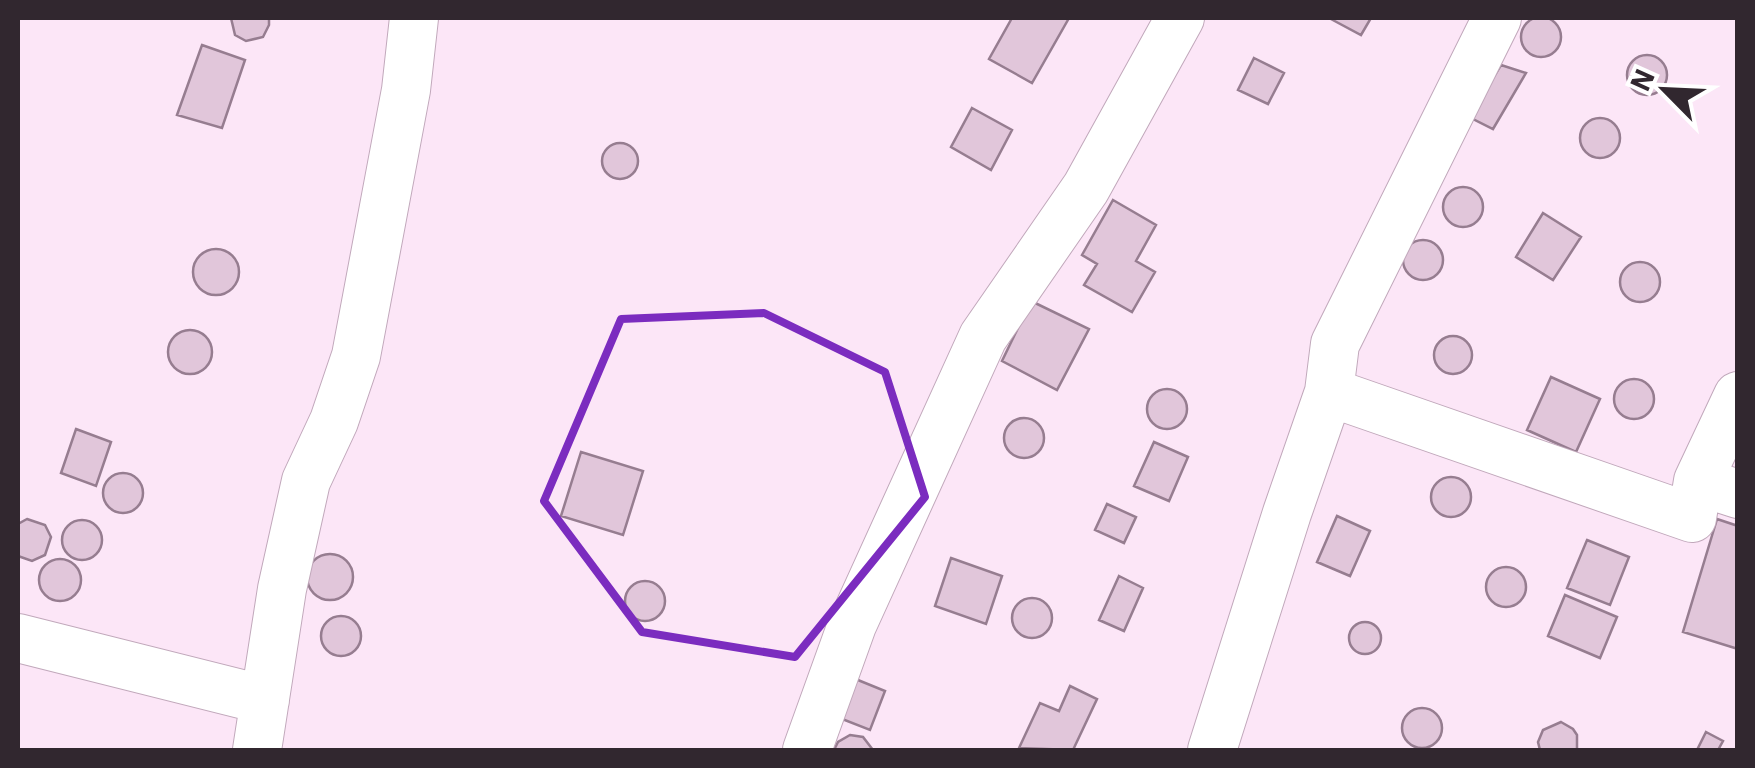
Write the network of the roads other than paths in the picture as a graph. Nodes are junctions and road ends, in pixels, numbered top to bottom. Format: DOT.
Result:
graph roads {
  1 [pos="414,18"];
  2 [pos="1180,18"];
  3 [pos="1498,18"];
  4 [pos="1330,392"];
  5 [pos="1738,396"];
  6 [pos="1718,487"];
  7 [pos="18,638"];
  8 [pos="264,700"];
  9 [pos="257,750"];
  10 [pos="807,750"];
  11 [pos="1212,750"];
  1 -- 8 [label="street"];
  2 -- 10 [label="street"];
  3 -- 4 [label="street"];
  4 -- 6 [label="street"];
  4 -- 11 [label="street"];
  5 -- 6 [label="street"];
  7 -- 8 [label="street"];
  8 -- 9 [label="street"];
}
